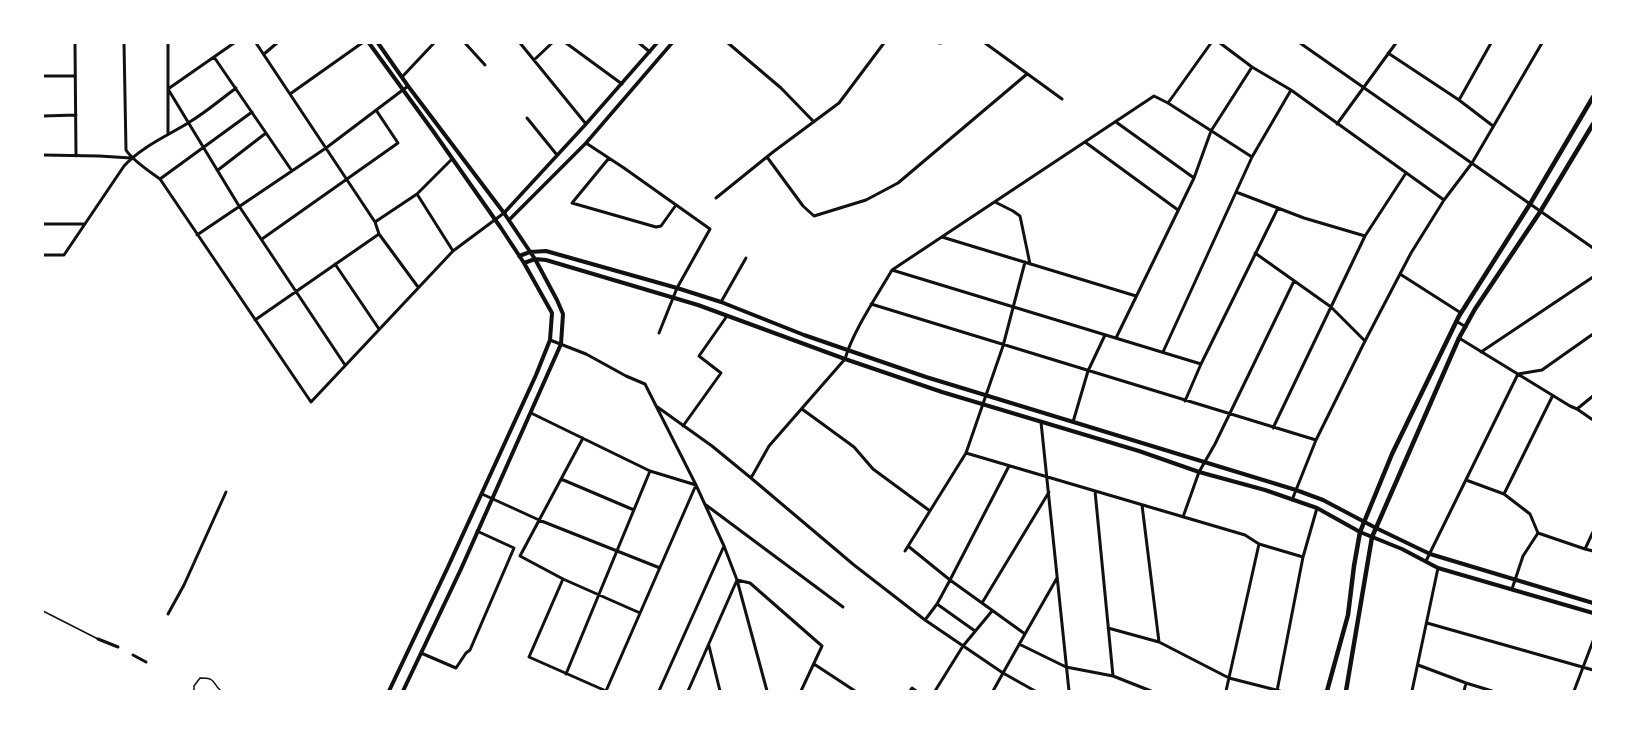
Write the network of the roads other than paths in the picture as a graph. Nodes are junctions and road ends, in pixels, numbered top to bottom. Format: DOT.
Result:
graph roads {
  1 [pos="75,43"];
  2 [pos="124,43"];
  3 [pos="168,43"];
  4 [pos="234,43"];
  5 [pos="256,43"];
  6 [pos="277,43"];
  7 [pos="362,43"];
  8 [pos="369,43"];
  9 [pos="378,43"];
  10 [pos="434,43"];
  11 [pos="465,43"];
  12 [pos="520,43"];
  13 [pos="552,43"];
  14 [pos="566,43"];
  15 [pos="639,43"];
  16 [pos="657,43"];
  17 [pos="672,43"];
  18 [pos="728,43"];
  19 [pos="884,43"];
  20 [pos="985,43"];
  21 [pos="1211,43"];
  22 [pos="1220,43"];
  23 [pos="1300,43"];
  24 [pos="1396,43"];
  25 [pos="1491,43"];
  26 [pos="1542,43"];
  27 [pos="650,52"];
  28 [pos="1388,53"];
  29 [pos="264,54"];
  30 [pos="214,57"];
  31 [pos="534,60"];
  32 [pos="485,65"];
  33 [pos="1252,67"];
  34 [pos="1027,74"];
  35 [pos="43,76"];
  36 [pos="75,76"];
  37 [pos="402,77"];
  38 [pos="622,84"];
  39 [pos="408,86"];
  40 [pos="1362,87"];
  41 [pos="168,88"];
  42 [pos="236,88"];
  43 [pos="403,90"];
  44 [pos="1291,90"];
  45 [pos="290,94"];
  46 [pos="1593,97"];
  47 [pos="1062,99"];
  48 [pos="1459,100"];
  49 [pos="1168,103"];
  50 [pos="376,110"];
  51 [pos="252,112"];
  52 [pos="76,115"];
  53 [pos="43,116"];
  54 [pos="527,118"];
  55 [pos="582,118"];
  56 [pos="190,122"];
  57 [pos="814,122"];
  58 [pos="1116,122"];
  59 [pos="586,124"];
  60 [pos="1336,124"];
  61 [pos="1593,124"];
  62 [pos="1493,126"];
  63 [pos="1210,130"];
  64 [pos="266,133"];
  65 [pos="168,134"];
  66 [pos="1086,142"];
  67 [pos="586,143"];
  68 [pos="205,148"];
  69 [pos="326,148"];
  70 [pos="557,155"];
  71 [pos="43,156"];
  72 [pos="76,156"];
  73 [pos="767,157"];
  74 [pos="1252,157"];
  75 [pos="131,158"];
  76 [pos="609,158"];
  77 [pos="452,159"];
  78 [pos="1472,163"];
  79 [pos="218,170"];
  80 [pos="292,171"];
  81 [pos="1406,174"];
  82 [pos="1194,178"];
  83 [pos="160,179"];
  84 [pos="347,180"];
  85 [pos="1236,192"];
  86 [pos="417,194"];
  87 [pos="716,198"];
  88 [pos="1444,200"];
  89 [pos="995,202"];
  90 [pos="1530,204"];
  91 [pos="676,205"];
  92 [pos="239,206"];
  93 [pos="1278,208"];
  94 [pos="1178,210"];
  95 [pos="1540,212"];
  96 [pos="504,213"];
  97 [pos="494,220"];
  98 [pos="508,220"];
  99 [pos="375,222"];
  100 [pos="43,224"];
  101 [pos="85,224"];
  102 [pos="379,234"];
  103 [pos="197,235"];
  104 [pos="1365,236"];
  105 [pos="942,237"];
  106 [pos="262,239"];
  107 [pos="1593,248"];
  108 [pos="453,251"];
  109 [pos="530,252"];
  110 [pos="1255,253"];
  111 [pos="43,255"];
  112 [pos="519,256"];
  113 [pos="746,258"];
  114 [pos="535,259"];
  115 [pos="1025,262"];
  116 [pos="524,263"];
  117 [pos="335,264"];
  118 [pos="1030,264"];
  119 [pos="892,270"];
  120 [pos="1400,274"];
  121 [pos="1593,277"];
  122 [pos="1294,281"];
  123 [pos="418,287"];
  124 [pos="678,288"];
  125 [pos="296,290"];
  126 [pos="1136,296"];
  127 [pos="673,298"];
  128 [pos="721,302"];
  129 [pos="872,304"];
  130 [pos="1012,307"];
  131 [pos="1331,307"];
  132 [pos="1461,313"];
  133 [pos="727,316"];
  134 [pos="255,320"];
  135 [pos="1456,321"];
  136 [pos="1466,327"];
  137 [pos="379,329"];
  138 [pos="659,333"];
  139 [pos="1593,334"];
  140 [pos="1105,335"];
  141 [pos="1116,338"];
  142 [pos="1459,338"];
  143 [pos="550,340"];
  144 [pos="1365,341"];
  145 [pos="561,344"];
  146 [pos="1003,346"];
  147 [pos="848,350"];
  148 [pos="1163,352"];
  149 [pos="1481,352"];
  150 [pos="845,359"];
  151 [pos="1201,364"];
  152 [pos="345,365"];
  153 [pos="1088,371"];
  154 [pos="1518,374"];
  155 [pos="986,395"];
  156 [pos="1593,396"];
  157 [pos="1552,397"];
  158 [pos="1185,401"];
  159 [pos="983,404"];
  160 [pos="656,406"];
  161 [pos="802,409"];
  162 [pos="1577,409"];
  163 [pos="532,413"];
  164 [pos="1229,414"];
  165 [pos="1593,420"];
  166 [pos="1041,422"];
  167 [pos="1073,422"];
  168 [pos="683,426"];
  169 [pos="1273,428"];
  170 [pos="583,438"];
  171 [pos="1316,440"];
  172 [pos="966,453"];
  173 [pos="1205,462"];
  174 [pos="1010,466"];
  175 [pos="650,471"];
  176 [pos="1199,472"];
  177 [pos="1048,477"];
  178 [pos="750,478"];
  179 [pos="562,479"];
  180 [pos="1466,480"];
  181 [pos="696,485"];
  182 [pos="1296,490"];
  183 [pos="1095,491"];
  184 [pos="226,492"];
  185 [pos="1049,492"];
  186 [pos="482,494"];
  187 [pos="1504,494"];
  188 [pos="492,498"];
  189 [pos="1292,500"];
  190 [pos="704,504"];
  191 [pos="1142,505"];
  192 [pos="1317,508"];
  193 [pos="634,510"];
  194 [pos="930,511"];
  195 [pos="1183,517"];
  196 [pos="539,520"];
  197 [pos="1364,522"];
  198 [pos="1376,528"];
  199 [pos="477,531"];
  200 [pos="1360,532"];
  201 [pos="1593,532"];
  202 [pos="1538,533"];
  203 [pos="1372,537"];
  204 [pos="1259,544"];
  205 [pos="724,546"];
  206 [pos="908,546"];
  207 [pos="1585,549"];
  208 [pos="617,551"];
  209 [pos="905,551"];
  210 [pos="1593,551"];
  211 [pos="1430,554"];
  212 [pos="1303,557"];
  213 [pos="1426,561"];
  214 [pos="660,568"];
  215 [pos="1438,568"];
  216 [pos="1058,578"];
  217 [pos="563,579"];
  218 [pos="737,580"];
  219 [pos="950,580"];
  220 [pos="1515,580"];
  221 [pos="1512,589"];
  222 [pos="599,596"];
  223 [pos="982,603"];
  224 [pos="1593,603"];
  225 [pos="937,604"];
  226 [pos="843,606"];
  227 [pos="43,611"];
  228 [pos="992,611"];
  229 [pos="640,613"];
  230 [pos="1593,613"];
  231 [pos="168,614"];
  232 [pos="925,620"];
  233 [pos="1427,623"];
  234 [pos="1108,628"];
  235 [pos="975,631"];
  236 [pos="1025,634"];
  237 [pos="98,639"];
  238 [pos="1593,641"];
  239 [pos="1159,642"];
  240 [pos="1019,644"];
  241 [pos="708,645"];
  242 [pos="963,646"];
  243 [pos="118,647"];
  244 [pos="421,653"];
  245 [pos="133,655"];
  246 [pos="146,662"];
  247 [pos="814,664"];
  248 [pos="1418,665"];
  249 [pos="1583,666"];
  250 [pos="1066,667"];
  251 [pos="1593,670"];
  252 [pos="1003,673"];
  253 [pos="566,674"];
  254 [pos="1113,676"];
  255 [pos="1229,678"];
  256 [pos="1466,683"];
  257 [pos="194,691"];
  258 [pos="221,691"];
  259 [pos="389,691"];
  260 [pos="403,691"];
  261 [pos="606,691"];
  262 [pos="659,691"];
  263 [pos="688,691"];
  264 [pos="720,691"];
  265 [pos="767,691"];
  266 [pos="802,691"];
  267 [pos="854,691"];
  268 [pos="910,691"];
  269 [pos="916,691"];
  270 [pos="935,691"];
  271 [pos="993,691"];
  272 [pos="1035,691"];
  273 [pos="1069,691"];
  274 [pos="1151,691"];
  275 [pos="1226,691"];
  276 [pos="1277,691"];
  277 [pos="1280,691"];
  278 [pos="1327,691"];
  279 [pos="1346,691"];
  280 [pos="1412,691"];
  281 [pos="1464,691"];
  282 [pos="1492,691"];
  283 [pos="1574,691"];
  1 -- 36 [label="street"];
  2 -- 75 [label="street"];
  3 -- 41 [label="street"];
  4 -- 30 [label="street"];
  5 -- 29 [label="street"];
  6 -- 29 [label="street"];
  7 -- 45 [label="street"];
  8 -- 43 [label="main road"];
  9 -- 37 [label="main road"];
  10 -- 37 [label="street"];
  11 -- 32 [label="street"];
  12 -- 31 [label="street"];
  12 -- 55 [label="street"];
  13 -- 31 [label="street"];
  14 -- 38 [label="street"];
  15 -- 27 [label="street"];
  16 -- 27 [label="street"];
  17 -- 67 [label="street"];
  18 -- 57 [label="street"];
  19 -- 57 [label="street"];
  20 -- 34 [label="street"];
  21 -- 49 [label="street"];
  22 -- 33 [label="street"];
  23 -- 40 [label="street"];
  24 -- 28 [label="street"];
  25 -- 48 [label="street"];
  26 -- 62 [label="street"];
  27 -- 38 [label="street"];
  28 -- 40 [label="street"];
  28 -- 48 [label="street"];
  29 -- 45 [label="street"];
  30 -- 41 [label="street"];
  30 -- 42 [label="street"];
  31 -- 55 [label="street"];
  33 -- 44 [label="street"];
  33 -- 63 [label="street"];
  34 -- 47 [label="street"];
  34 -- 73 [label="street"];
  35 -- 36 [label="street"];
  36 -- 52 [label="street"];
  37 -- 39 [label="main road"];
  38 -- 59 [label="street"];
  39 -- 43 [label="street"];
  39 -- 96 [label="main road"];
  40 -- 60 [label="street"];
  40 -- 78 [label="street"];
  41 -- 56 [label="street"];
  41 -- 65 [label="street"];
  42 -- 51 [label="street"];
  42 -- 56 [label="street"];
  43 -- 50 [label="street"];
  43 -- 77 [label="main road"];
  44 -- 60 [label="street"];
  44 -- 74 [label="street"];
  45 -- 69 [label="street"];
  46 -- 90 [label="main road"];
  48 -- 62 [label="street"];
  49 -- 58 [label="street"];
  49 -- 63 [label="street"];
  50 -- 69 [label="street"];
  50 -- 84 [label="street"];
  51 -- 64 [label="street"];
  51 -- 68 [label="street"];
  52 -- 53 [label="street"];
  52 -- 72 [label="street"];
  54 -- 70 [label="street"];
  55 -- 59 [label="street"];
  56 -- 65 [label="street"];
  56 -- 68 [label="street"];
  57 -- 73 [label="street"];
  58 -- 66 [label="street"];
  58 -- 82 [label="street"];
  59 -- 70 [label="street"];
  60 -- 81 [label="street"];
  61 -- 95 [label="main road"];
  62 -- 78 [label="street"];
  63 -- 74 [label="street"];
  63 -- 82 [label="street"];
  64 -- 79 [label="street"];
  64 -- 80 [label="street"];
  65 -- 75 [label="street"];
  66 -- 89 [label="street"];
  66 -- 94 [label="street"];
  67 -- 76 [label="street"];
  67 -- 98 [label="street"];
  68 -- 79 [label="street"];
  68 -- 83 [label="street"];
  69 -- 80 [label="street"];
  69 -- 84 [label="street"];
  70 -- 96 [label="street"];
  71 -- 72 [label="street"];
  72 -- 75 [label="street"];
  73 -- 87 [label="street"];
  74 -- 85 [label="street"];
  75 -- 83 [label="street"];
  75 -- 101 [label="street"];
  76 -- 91 [label="street"];
  76 -- 91 [label="street"];
  77 -- 86 [label="street"];
  77 -- 97 [label="main road"];
  78 -- 88 [label="street"];
  78 -- 90 [label="street"];
  79 -- 92 [label="street"];
  80 -- 92 [label="street"];
  81 -- 88 [label="street"];
  81 -- 104 [label="street"];
  82 -- 94 [label="street"];
  83 -- 103 [label="street"];
  84 -- 99 [label="street"];
  84 -- 106 [label="street"];
  85 -- 93 [label="street"];
  85 -- 148 [label="street"];
  86 -- 99 [label="street"];
  86 -- 108 [label="street"];
  88 -- 120 [label="street"];
  89 -- 105 [label="street"];
  89 -- 118 [label="street"];
  90 -- 95 [label="street"];
  90 -- 132 [label="main road"];
  91 -- 124 [label="street"];
  92 -- 103 [label="street"];
  92 -- 106 [label="street"];
  93 -- 104 [label="street"];
  93 -- 110 [label="street"];
  94 -- 126 [label="street"];
  95 -- 107 [label="street"];
  95 -- 136 [label="main road"];
  96 -- 97 [label="street"];
  96 -- 98 [label="main road"];
  97 -- 108 [label="street"];
  97 -- 112 [label="main road"];
  98 -- 109 [label="main road"];
  99 -- 102 [label="street"];
  100 -- 101 [label="street"];
  101 -- 111 [label="street"];
  102 -- 117 [label="street"];
  102 -- 123 [label="street"];
  103 -- 134 [label="street"];
  104 -- 131 [label="street"];
  105 -- 115 [label="street"];
  105 -- 119 [label="street"];
  106 -- 125 [label="street"];
  108 -- 123 [label="street"];
  109 -- 112 [label="main road"];
  109 -- 114 [label="main road"];
  109 -- 124 [label="main road"];
  110 -- 122 [label="street"];
  110 -- 151 [label="street"];
  112 -- 116 [label="main road"];
  113 -- 128 [label="street"];
  114 -- 116 [label="main road"];
  114 -- 127 [label="main road"];
  114 -- 145 [label="main road"];
  115 -- 118 [label="street"];
  115 -- 130 [label="street"];
  116 -- 143 [label="main road"];
  117 -- 125 [label="street"];
  117 -- 137 [label="street"];
  118 -- 126 [label="street"];
  119 -- 129 [label="street"];
  119 -- 130 [label="street"];
  120 -- 132 [label="street"];
  120 -- 144 [label="street"];
  121 -- 149 [label="street"];
  122 -- 131 [label="street"];
  122 -- 164 [label="street"];
  123 -- 137 [label="street"];
  124 -- 127 [label="street"];
  124 -- 128 [label="main road"];
  125 -- 134 [label="street"];
  125 -- 152 [label="street"];
  126 -- 141 [label="street"];
  127 -- 133 [label="main road"];
  127 -- 138 [label="street"];
  128 -- 147 [label="main road"];
  129 -- 146 [label="street"];
  129 -- 147 [label="street"];
  130 -- 140 [label="street"];
  130 -- 146 [label="street"];
  131 -- 144 [label="street"];
  131 -- 169 [label="street"];
  132 -- 135 [label="main road"];
  133 -- 150 [label="main road"];
  133 -- 168 [label="street"];
  134 -- 152 [label="street"];
  135 -- 136 [label="street"];
  135 -- 197 [label="main road"];
  136 -- 142 [label="main road"];
  137 -- 152 [label="street"];
  139 -- 154 [label="street"];
  140 -- 141 [label="street"];
  140 -- 153 [label="street"];
  141 -- 148 [label="street"];
  142 -- 149 [label="street"];
  142 -- 198 [label="main road"];
  143 -- 145 [label="street"];
  143 -- 186 [label="main road"];
  144 -- 171 [label="street"];
  145 -- 160 [label="street"];
  145 -- 163 [label="main road"];
  146 -- 153 [label="street"];
  146 -- 155 [label="street"];
  147 -- 150 [label="street"];
  147 -- 155 [label="main road"];
  148 -- 151 [label="street"];
  149 -- 154 [label="street"];
  150 -- 159 [label="main road"];
  150 -- 161 [label="street"];
  151 -- 158 [label="street"];
  153 -- 158 [label="street"];
  153 -- 167 [label="street"];
  154 -- 157 [label="street"];
  154 -- 180 [label="street"];
  155 -- 159 [label="street"];
  155 -- 167 [label="main road"];
  156 -- 162 [label="street"];
  157 -- 162 [label="street"];
  157 -- 187 [label="street"];
  158 -- 164 [label="street"];
  159 -- 166 [label="main road"];
  159 -- 172 [label="street"];
  160 -- 168 [label="street"];
  160 -- 181 [label="street"];
  161 -- 178 [label="street"];
  161 -- 194 [label="street"];
  162 -- 165 [label="street"];
  163 -- 170 [label="street"];
  163 -- 188 [label="main road"];
  164 -- 169 [label="street"];
  164 -- 173 [label="street"];
  166 -- 176 [label="main road"];
  166 -- 177 [label="street"];
  167 -- 173 [label="main road"];
  168 -- 178 [label="street"];
  169 -- 171 [label="street"];
  170 -- 175 [label="street"];
  170 -- 179 [label="street"];
  171 -- 182 [label="street"];
  172 -- 174 [label="street"];
  172 -- 194 [label="street"];
  173 -- 176 [label="street"];
  173 -- 182 [label="main road"];
  174 -- 177 [label="street"];
  174 -- 219 [label="street"];
  175 -- 181 [label="street"];
  175 -- 193 [label="street"];
  176 -- 189 [label="main road"];
  176 -- 195 [label="street"];
  177 -- 183 [label="street"];
  177 -- 185 [label="street"];
  178 -- 232 [label="street"];
  179 -- 193 [label="street"];
  179 -- 196 [label="street"];
  180 -- 187 [label="street"];
  180 -- 211 [label="street"];
  181 -- 190 [label="street"];
  181 -- 214 [label="street"];
  182 -- 189 [label="street"];
  182 -- 197 [label="main road"];
  183 -- 191 [label="street"];
  183 -- 234 [label="street"];
  184 -- 231 [label="street"];
  185 -- 216 [label="street"];
  185 -- 223 [label="street"];
  186 -- 188 [label="street"];
  186 -- 259 [label="main road"];
  187 -- 202 [label="street"];
  188 -- 196 [label="street"];
  188 -- 199 [label="main road"];
  189 -- 192 [label="main road"];
  190 -- 205 [label="street"];
  190 -- 226 [label="street"];
  191 -- 195 [label="street"];
  191 -- 239 [label="street"];
  192 -- 200 [label="main road"];
  192 -- 212 [label="street"];
  193 -- 208 [label="street"];
  194 -- 206 [label="street"];
  195 -- 204 [label="street"];
  196 -- 208 [label="street"];
  196 -- 217 [label="street"];
  197 -- 198 [label="main road"];
  197 -- 200 [label="main road"];
  198 -- 203 [label="main road"];
  198 -- 211 [label="main road"];
  199 -- 244 [label="main road"];
  199 -- 244 [label="street"];
  200 -- 203 [label="main road"];
  200 -- 278 [label="main road"];
  201 -- 207 [label="street"];
  202 -- 207 [label="street"];
  202 -- 220 [label="street"];
  203 -- 213 [label="main road"];
  203 -- 279 [label="main road"];
  204 -- 212 [label="street"];
  204 -- 255 [label="street"];
  205 -- 218 [label="street"];
  205 -- 262 [label="street"];
  206 -- 209 [label="street"];
  206 -- 219 [label="street"];
  207 -- 210 [label="street"];
  208 -- 214 [label="street"];
  208 -- 222 [label="street"];
  211 -- 213 [label="street"];
  211 -- 220 [label="main road"];
  212 -- 276 [label="street"];
  213 -- 215 [label="main road"];
  214 -- 229 [label="street"];
  215 -- 221 [label="main road"];
  215 -- 233 [label="street"];
  216 -- 236 [label="street"];
  216 -- 250 [label="street"];
  217 -- 222 [label="street"];
  217 -- 253 [label="street"];
  218 -- 241 [label="street"];
  218 -- 247 [label="street"];
  218 -- 265 [label="street"];
  219 -- 223 [label="street"];
  219 -- 225 [label="street"];
  220 -- 221 [label="street"];
  220 -- 224 [label="main road"];
  221 -- 230 [label="main road"];
  222 -- 229 [label="street"];
  222 -- 253 [label="street"];
  223 -- 228 [label="street"];
  225 -- 232 [label="street"];
  225 -- 235 [label="street"];
  227 -- 237 [label="lane"];
  228 -- 235 [label="street"];
  228 -- 236 [label="street"];
  229 -- 261 [label="street"];
  232 -- 242 [label="street"];
  233 -- 248 [label="street"];
  233 -- 249 [label="street"];
  234 -- 239 [label="street"];
  234 -- 254 [label="street"];
  235 -- 242 [label="street"];
  236 -- 240 [label="street"];
  237 -- 243 [label="street"];
  238 -- 249 [label="street"];
  239 -- 255 [label="street"];
  240 -- 250 [label="street"];
  240 -- 252 [label="street"];
  241 -- 263 [label="street"];
  241 -- 264 [label="street"];
  242 -- 252 [label="street"];
  242 -- 270 [label="street"];
  244 -- 260 [label="main road"];
  245 -- 246 [label="street"];
  247 -- 266 [label="street"];
  247 -- 267 [label="street"];
  248 -- 256 [label="street"];
  248 -- 280 [label="street"];
  249 -- 251 [label="street"];
  249 -- 283 [label="street"];
  250 -- 254 [label="street"];
  250 -- 273 [label="street"];
  252 -- 271 [label="street"];
  252 -- 272 [label="street"];
  253 -- 261 [label="street"];
  254 -- 274 [label="street"];
  255 -- 275 [label="street"];
  255 -- 276 [label="street"];
  256 -- 281 [label="street"];
  256 -- 282 [label="street"];
  257 -- 258 [label="lane"];
  268 -- 269 [label="street"];
  276 -- 277 [label="street"];
}
